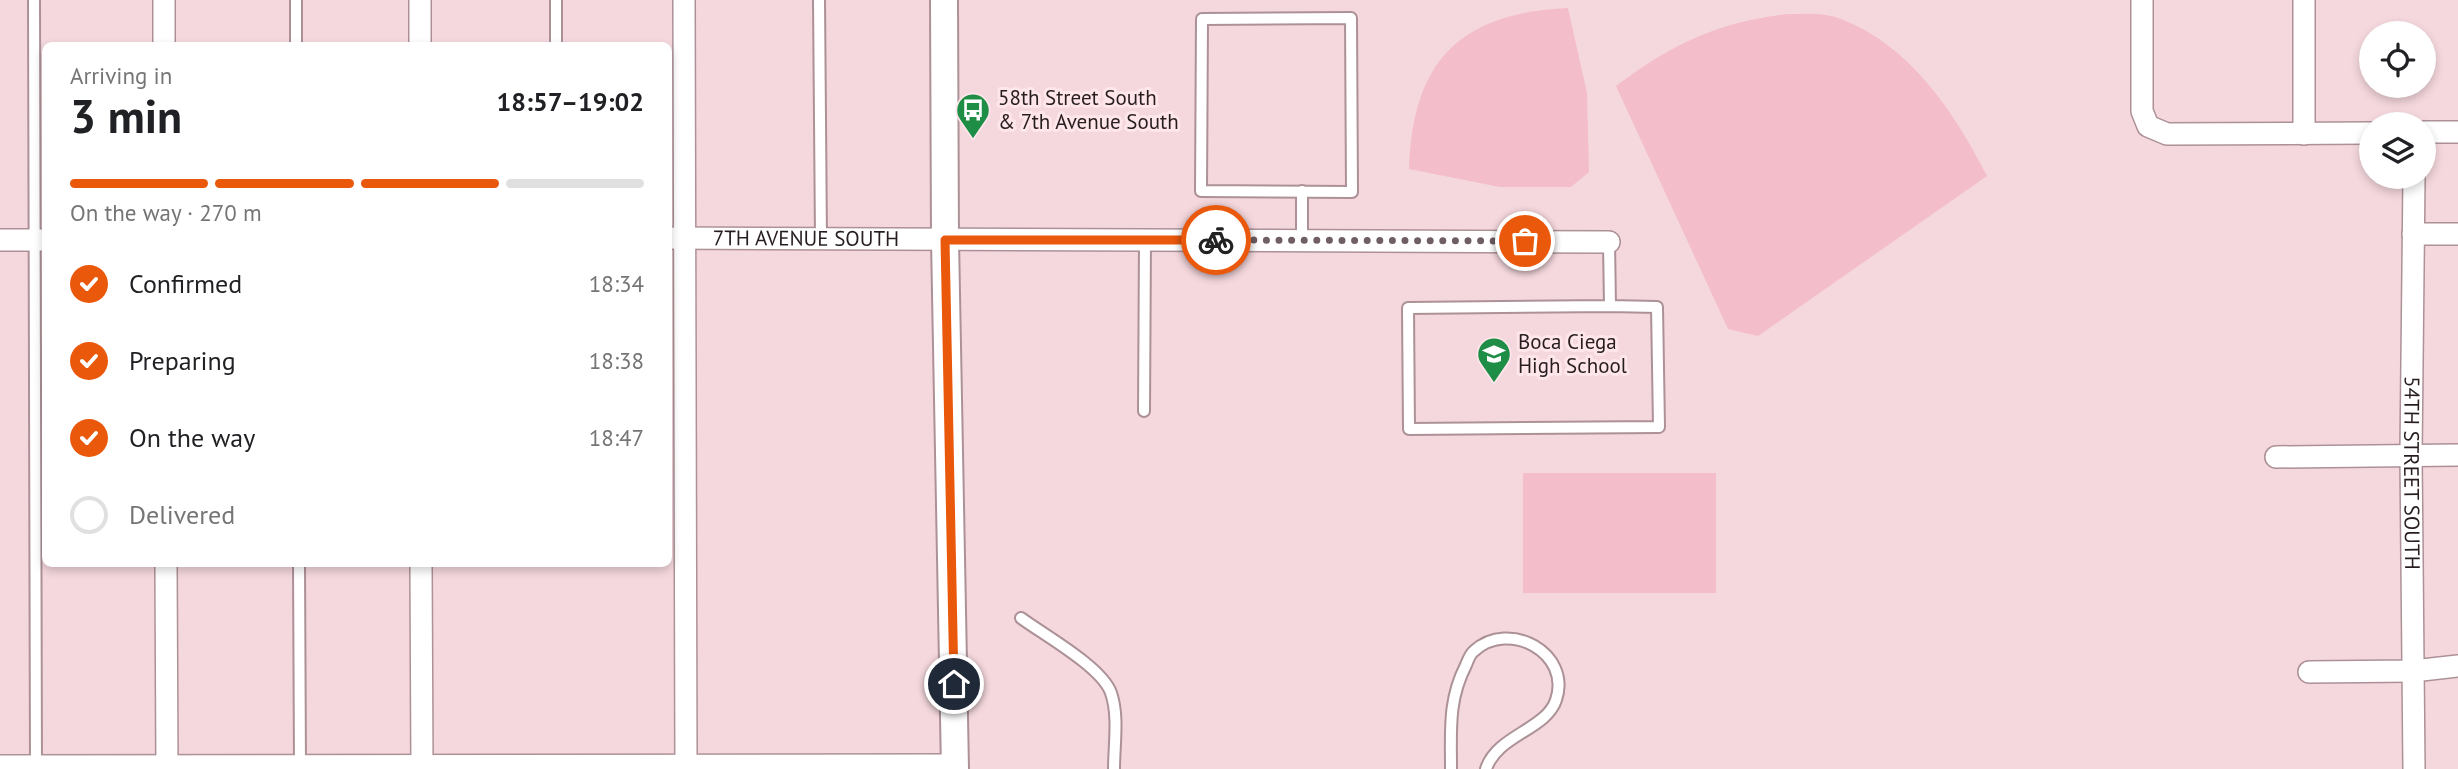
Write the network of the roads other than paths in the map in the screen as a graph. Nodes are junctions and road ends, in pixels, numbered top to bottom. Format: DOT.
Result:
graph roads {
  1 [pos="34,0"];
  2 [pos="164,0"];
  3 [pos="296,0"];
  4 [pos="420,0"];
  5 [pos="556,0"];
  6 [pos="684,0"];
  7 [pos="819,0"];
  8 [pos="944,0"];
  9 [pos="2142,0"];
  10 [pos="2304,0"];
  11 [pos="164,42"];
  12 [pos="296,42"];
  13 [pos="420,42"];
  14 [pos="556,42"];
  15 [pos="2436,132"];
  16 [pos="2458,132"];
  17 [pos="2359,133"];
  18 [pos="2304,134"];
  19 [pos="2414,189"];
  20 [pos="1302,191"];
  21 [pos="2413,234"];
  22 [pos="2458,234"];
  23 [pos="677,238"];
  24 [pos="821,239"];
  25 [pos="0,240"];
  26 [pos="41,240"];
  27 [pos="945,240"];
  28 [pos="1144,240"];
  29 [pos="1301,240"];
  30 [pos="1609,242"];
  31 [pos="1610,306"];
  32 [pos="1144,411"];
  33 [pos="2411,455"];
  34 [pos="2458,455"];
  35 [pos="2276,457"];
  36 [pos="166,567"];
  37 [pos="299,567"];
  38 [pos="421,567"];
  39 [pos="1021,618"];
  40 [pos="2458,666"];
  41 [pos="2309,671"];
  42 [pos="2413,671"];
  43 [pos="0,766"];
  44 [pos="36,767"];
  45 [pos="167,767"];
  46 [pos="300,767"];
  47 [pos="422,767"];
  48 [pos="686,767"];
  49 [pos="955,767"];
  50 [pos="1114,769"];
  51 [pos="1451,769"];
  52 [pos="1486,769"];
  53 [pos="2414,769"];
  1 -- 26 [label="lane"];
  2 -- 11 [label="street"];
  3 -- 12 [label="lane"];
  4 -- 13 [label="street"];
  5 -- 14 [label="lane"];
  6 -- 23 [label="street"];
  7 -- 24 [label="lane"];
  8 -- 27 [label="street"];
  9 -- 18 [label="street"];
  10 -- 18 [label="street"];
  15 -- 16 [label="street"];
  17 -- 18 [label="street"];
  19 -- 21 [label="street, 54TH STREET SOUTH"];
  20 -- 20 [label="lane"];
  20 -- 29 [label="lane"];
  21 -- 22 [label="street"];
  21 -- 33 [label="street, 54TH STREET SOUTH"];
  23 -- 24 [label="street, 7TH AVENUE SOUTH"];
  23 -- 48 [label="street"];
  24 -- 27 [label="street, 7TH AVENUE SOUTH"];
  25 -- 26 [label="street"];
  26 -- 44 [label="lane"];
  27 -- 28 [label="street, 7TH AVENUE SOUTH"];
  27 -- 49 [label="street"];
  28 -- 29 [label="street, 7TH AVENUE SOUTH"];
  28 -- 32 [label="lane"];
  29 -- 30 [label="street, 7TH AVENUE SOUTH"];
  30 -- 31 [label="lane"];
  31 -- 31 [label="lane"];
  33 -- 34 [label="street"];
  33 -- 35 [label="street"];
  33 -- 42 [label="street, 54TH STREET SOUTH"];
  36 -- 45 [label="street"];
  37 -- 46 [label="lane"];
  38 -- 47 [label="street"];
  39 -- 50 [label="lane"];
  40 -- 42 [label="street"];
  41 -- 42 [label="street"];
  42 -- 53 [label="street, 54TH STREET SOUTH"];
  43 -- 44 [label="street"];
  44 -- 45 [label="street"];
  45 -- 46 [label="street"];
  46 -- 47 [label="street"];
  47 -- 48 [label="street"];
  48 -- 49 [label="street"];
  51 -- 52 [label="lane"];
}
